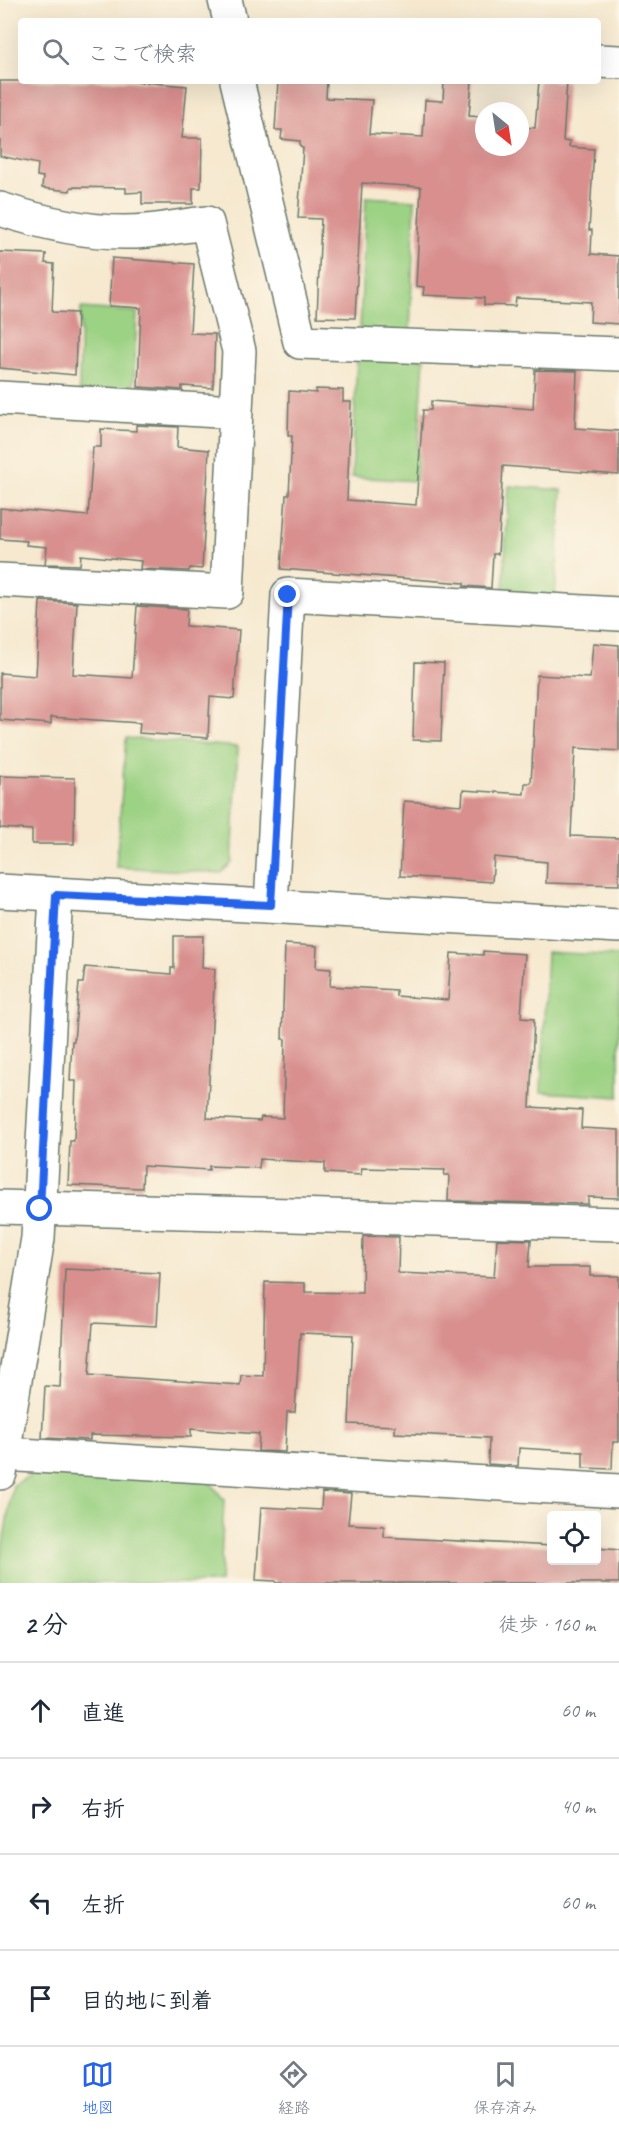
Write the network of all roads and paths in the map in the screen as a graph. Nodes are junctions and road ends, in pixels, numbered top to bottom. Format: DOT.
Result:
graph roads {
  1 [pos="225,0"];
  2 [pos="229,18"];
  3 [pos="601,61"];
  4 [pos="619,62"];
  5 [pos="238,84"];
  6 [pos="0,209"];
  7 [pos="619,354"];
  8 [pos="0,398"];
  9 [pos="235,412"];
  10 [pos="0,580"];
  11 [pos="619,614"];
  12 [pos="0,891"];
  13 [pos="56,895"];
  14 [pos="271,905"];
  15 [pos="619,926"];
  16 [pos="0,1207"];
  17 [pos="40,1209"];
  18 [pos="619,1224"];
  19 [pos="1,1463"];
  20 [pos="619,1491"];
  1 -- 2 [label="street"];
  3 -- 4 [label="street"];
  5 -- 7 [label="street"];
  6 -- 9 [label="street"];
  8 -- 9 [label="street"];
  9 -- 10 [label="street"];
  11 -- 14 [label="street"];
  12 -- 13 [label="street"];
  13 -- 14 [label="street"];
  13 -- 17 [label="street"];
  14 -- 15 [label="street"];
  16 -- 17 [label="street"];
  17 -- 18 [label="street"];
  17 -- 19 [label="street"];
  19 -- 20 [label="street"];
}
